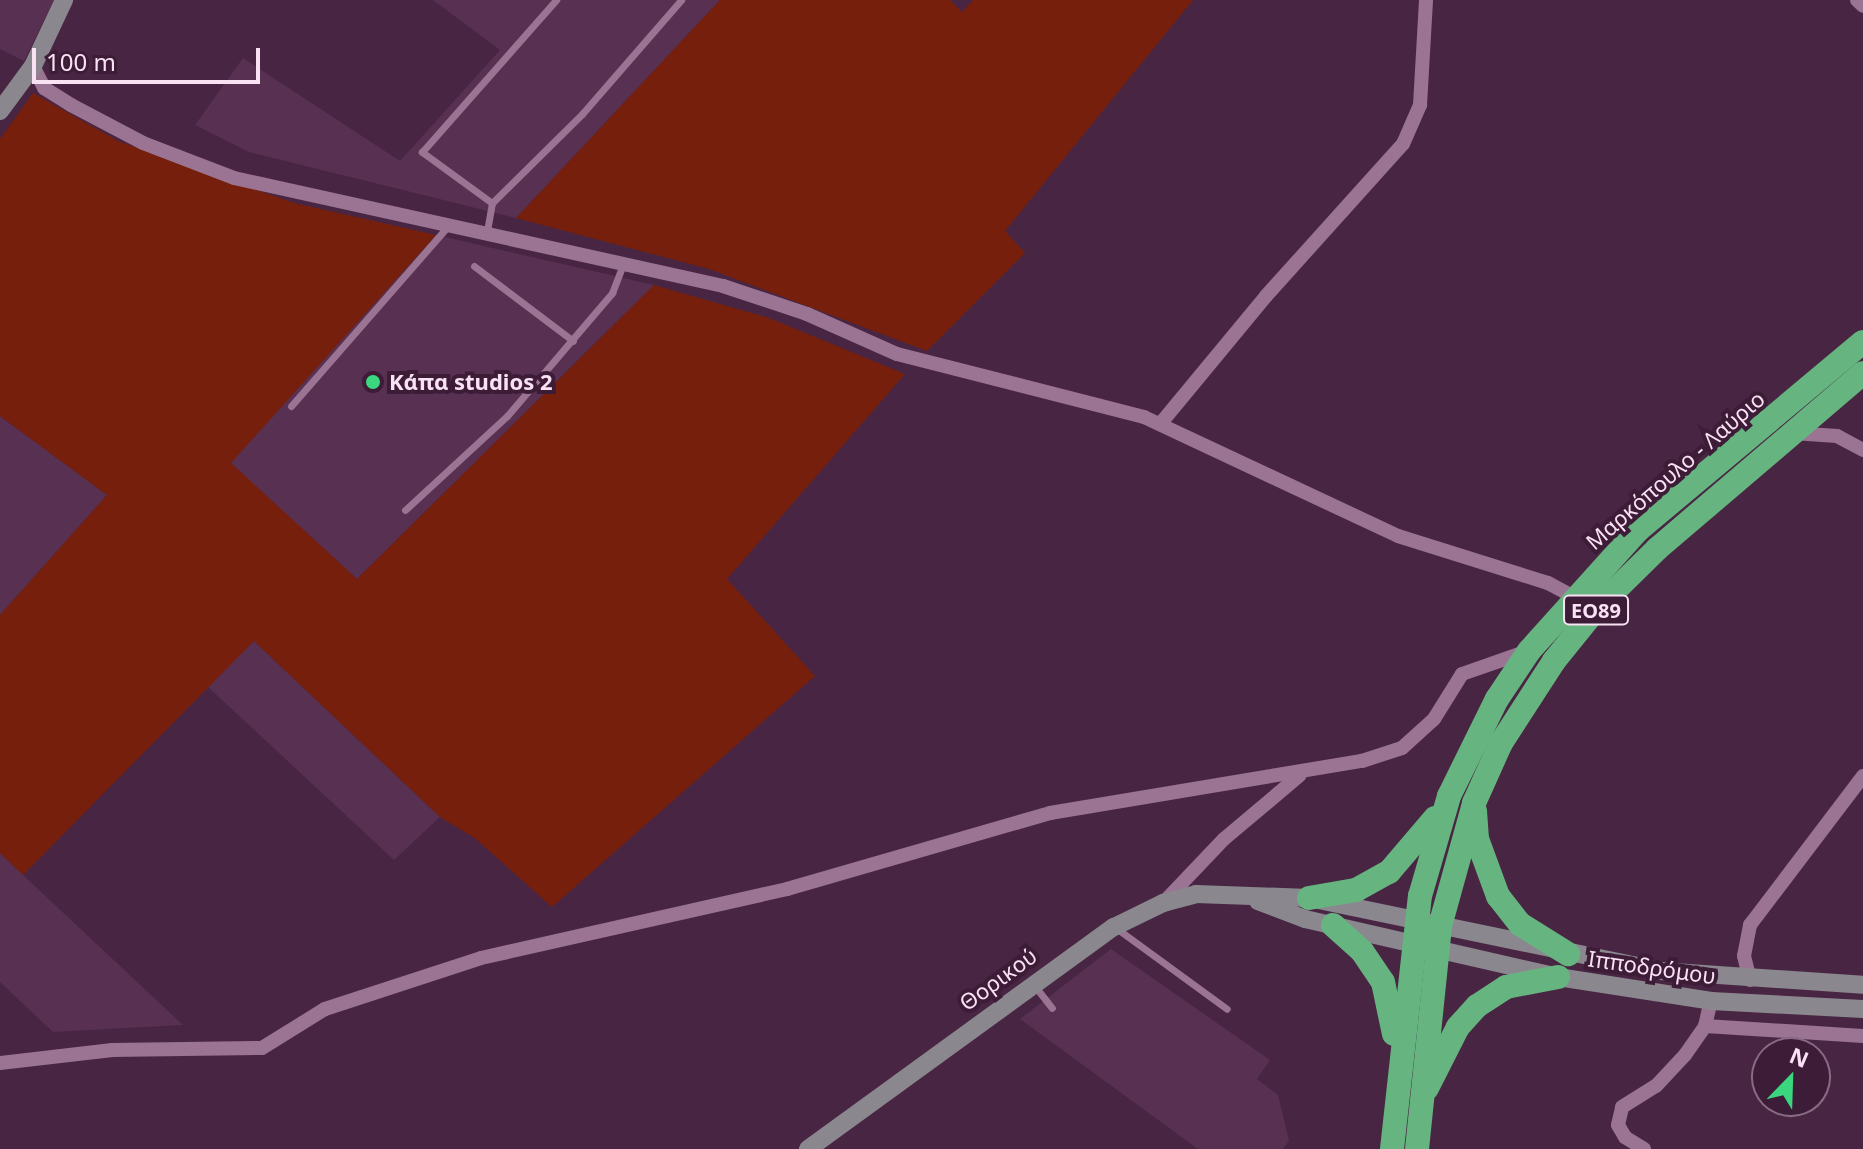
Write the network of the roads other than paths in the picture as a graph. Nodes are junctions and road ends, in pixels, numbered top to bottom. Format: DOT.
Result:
graph roads {
  1 [pos="64,0"];
  2 [pos="556,0"];
  3 [pos="681,0"];
  4 [pos="1426,0"];
  5 [pos="1857,0"];
  6 [pos="1863,6"];
  7 [pos="33,66"];
  8 [pos="0,111"];
  9 [pos="492,203"];
  10 [pos="451,223"];
  11 [pos="487,231"];
  12 [pos="624,263"];
  13 [pos="474,266"];
  14 [pos="573,341"];
  15 [pos="1863,342"];
  16 [pos="1863,373"];
  17 [pos="291,406"];
  18 [pos="1161,423"];
  19 [pos="1792,433"];
  20 [pos="1863,450"];
  21 [pos="405,510"];
  22 [pos="1574,597"];
  23 [pos="1529,651"];
  24 [pos="1302,773"];
  25 [pos="1863,776"];
  26 [pos="1449,796"];
  27 [pos="1474,803"];
  28 [pos="1236,893"];
  29 [pos="1309,898"];
  30 [pos="1163,903"];
  31 [pos="1333,925"];
  32 [pos="1114,927"];
  33 [pos="1413,933"];
  34 [pos="1438,938"];
  35 [pos="1568,954"];
  36 [pos="1558,977"];
  37 [pos="1750,980"];
  38 [pos="1033,983"];
  39 [pos="1863,985"];
  40 [pos="1711,1001"];
  41 [pos="1052,1008"];
  42 [pos="1227,1009"];
  43 [pos="1863,1009"];
  44 [pos="1705,1026"];
  45 [pos="1863,1036"];
  46 [pos="1399,1060"];
  47 [pos="0,1063"];
  48 [pos="1421,1101"];
  49 [pos="808,1149"];
  50 [pos="1392,1149"];
  51 [pos="1417,1149"];
  52 [pos="1644,1149"];
  1 -- 7 [label="main road"];
  2 -- 9 [label="lane"];
  3 -- 9 [label="lane"];
  4 -- 18 [label="street"];
  5 -- 6 [label="street"];
  7 -- 8 [label="main road"];
  7 -- 10 [label="street"];
  9 -- 11 [label="lane"];
  10 -- 11 [label="street"];
  10 -- 17 [label="lane"];
  11 -- 12 [label="street"];
  12 -- 14 [label="lane"];
  12 -- 18 [label="street"];
  13 -- 14 [label="lane"];
  14 -- 21 [label="lane"];
  15 -- 22 [label="highway, Μαρκόπουλο - Λαύριο / ΕΟ89"];
  16 -- 19 [label="highway, ΕΟ89"];
  18 -- 22 [label="street"];
  19 -- 20 [label="street"];
  19 -- 27 [label="highway, ΕΟ89"];
  22 -- 23 [label="highway, Μαρκόπουλο - Λαύριο / ΕΟ89"];
  23 -- 24 [label="street"];
  23 -- 26 [label="highway, Μαρκόπουλο - Λαύριο / ΕΟ89"];
  24 -- 30 [label="street"];
  24 -- 47 [label="street"];
  25 -- 37 [label="street"];
  26 -- 29 [label="highway"];
  26 -- 33 [label="highway, Μαρκόπουλο - Λαύριο / ΕΟ89"];
  27 -- 34 [label="highway, ΕΟ89"];
  27 -- 35 [label="highway"];
  28 -- 29 [label="main road, Θορικού"];
  28 -- 30 [label="main road, Θορικού"];
  28 -- 31 [label="main road, Θορικού"];
  29 -- 33 [label="main road, Θορικού"];
  30 -- 32 [label="main road, Θορικού"];
  31 -- 33 [label="main road, Θορικού"];
  31 -- 46 [label="highway"];
  32 -- 38 [label="main road, Θορικού"];
  32 -- 42 [label="lane"];
  33 -- 34 [label="main road"];
  33 -- 46 [label="highway, Μαρκόπουλο - Λαύριο / ΕΟ89"];
  34 -- 35 [label="main road, Ιπποδρόμου"];
  34 -- 36 [label="main road, Ιπποδρόμου"];
  34 -- 48 [label="highway, ΕΟ89"];
  35 -- 37 [label="main road, Ιπποδρόμου"];
  36 -- 40 [label="main road, Ιπποδρόμου"];
  36 -- 48 [label="highway"];
  37 -- 39 [label="main road, Ιπποδρόμου"];
  38 -- 41 [label="lane"];
  38 -- 49 [label="main road, Θορικού"];
  40 -- 43 [label="main road, Ιπποδρόμου"];
  40 -- 44 [label="street"];
  44 -- 45 [label="street"];
  44 -- 52 [label="street"];
  46 -- 50 [label="highway, Μαρκόπουλο - Λαύριο / ΕΟ89"];
  48 -- 51 [label="highway, ΕΟ89"];
}
